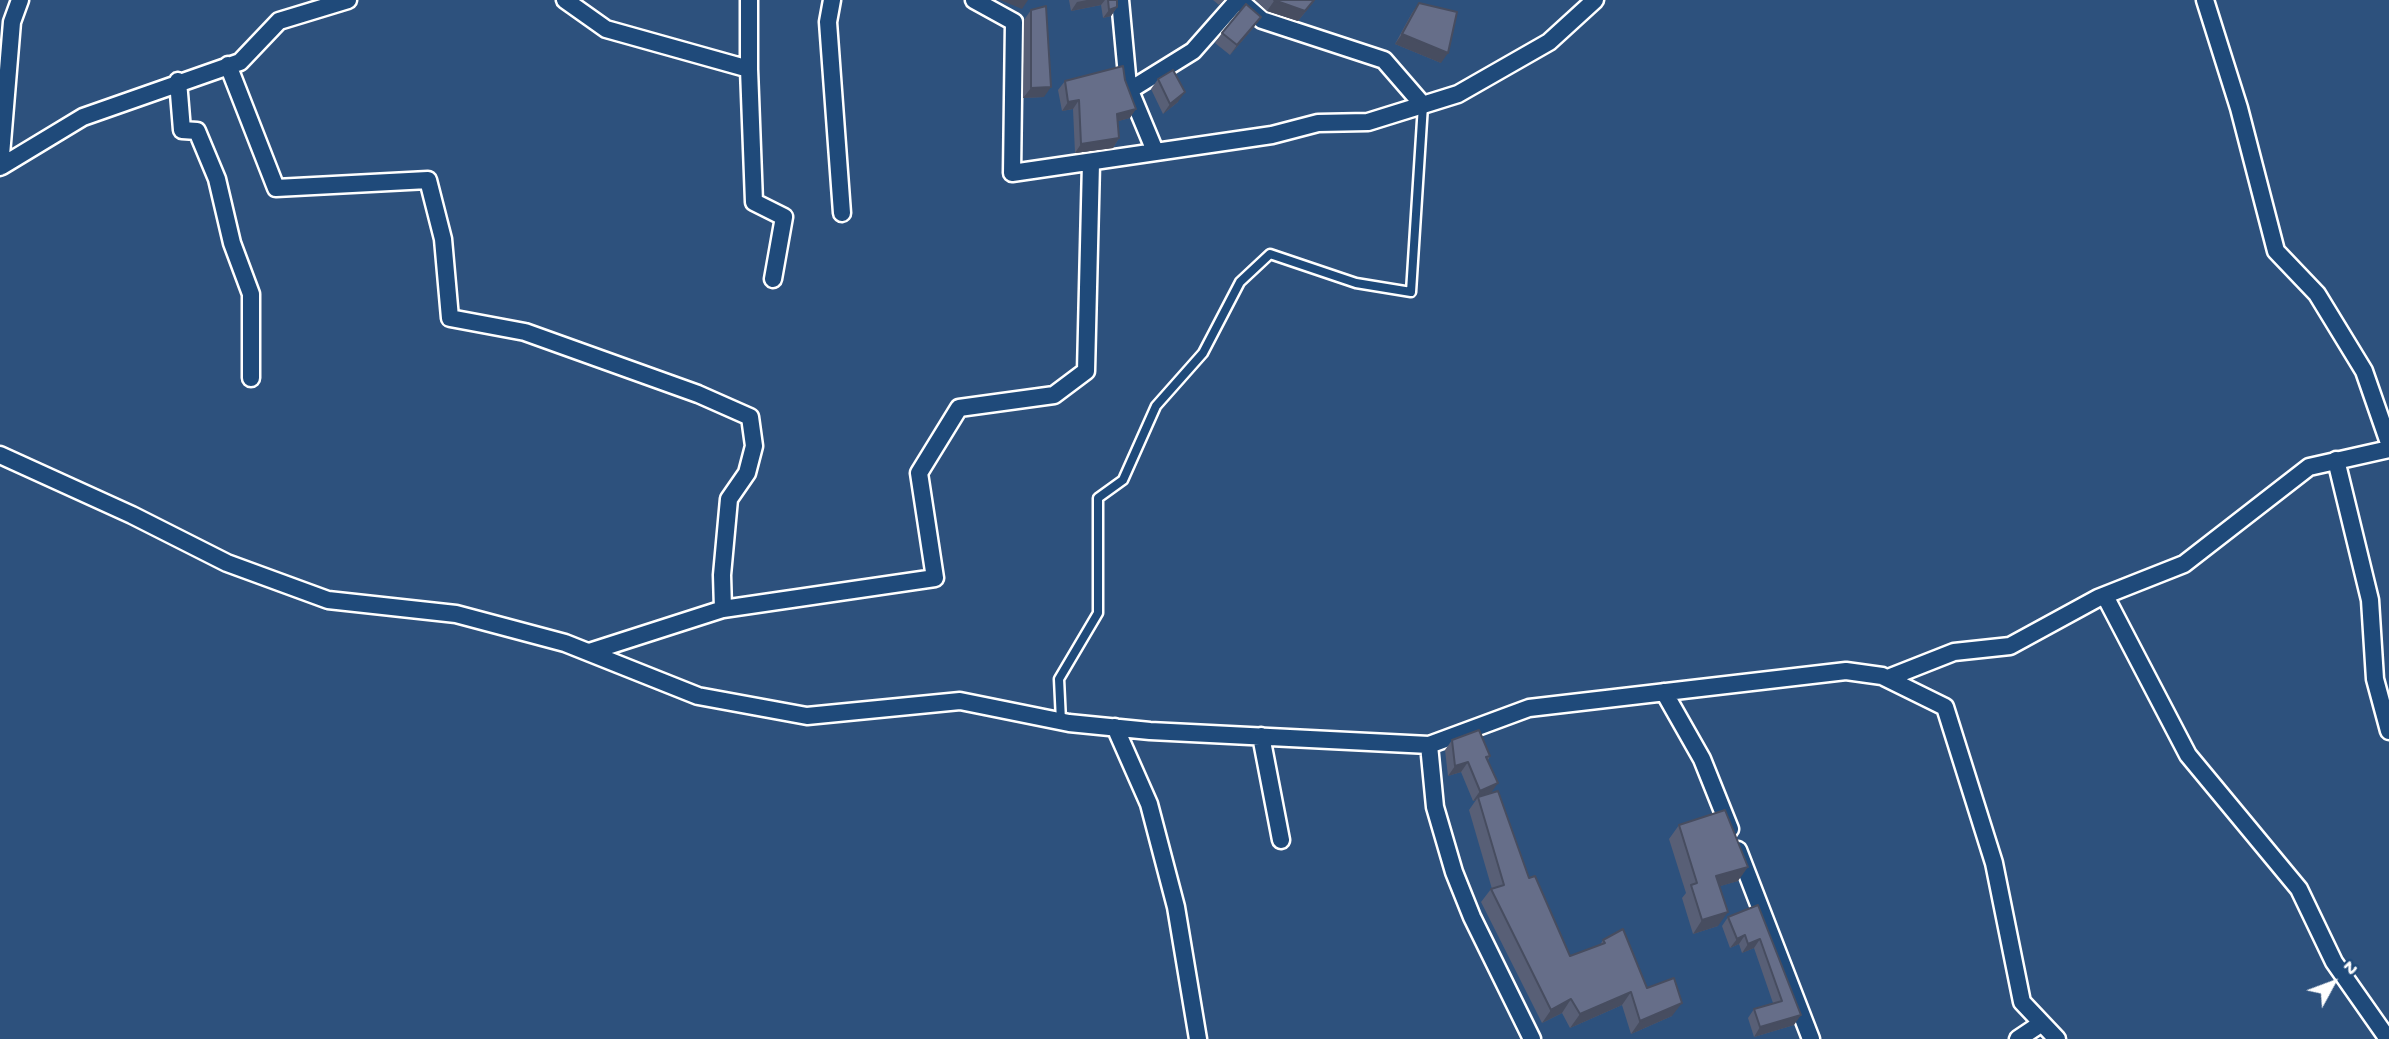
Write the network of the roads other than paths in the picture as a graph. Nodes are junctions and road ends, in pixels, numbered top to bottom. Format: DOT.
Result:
graph roads {
  1 [pos="348,0"];
  2 [pos="565,0"];
  3 [pos="749,0"];
  4 [pos="832,0"];
  5 [pos="974,0"];
  6 [pos="1120,0"];
  7 [pos="1239,0"];
  8 [pos="1607,0"];
  9 [pos="2205,0"];
  10 [pos="1590,2"];
  11 [pos="19,3"];
  12 [pos="0,24"];
  13 [pos="228,65"];
  14 [pos="749,69"];
  15 [pos="178,81"];
  16 [pos="1130,90"];
  17 [pos="1423,105"];
  18 [pos="1155,151"];
  19 [pos="1091,163"];
  20 [pos="1,167"];
  21 [pos="842,213"];
  22 [pos="774,279"];
  23 [pos="251,378"];
  24 [pos="2389,446"];
  25 [pos="0,455"];
  26 [pos="2336,460"];
  27 [pos="2105,596"];
  28 [pos="723,609"];
  29 [pos="589,652"];
  30 [pos="1888,678"];
  31 [pos="1664,692"];
  32 [pos="1061,721"];
  33 [pos="1115,727"];
  34 [pos="2389,731"];
  35 [pos="1261,736"];
  36 [pos="1429,745"];
  37 [pos="1281,840"];
  38 [pos="2042,1023"];
  39 [pos="1198,1039"];
  40 [pos="1532,1039"];
  41 [pos="1811,1039"];
  42 [pos="2018,1039"];
  43 [pos="2057,1039"];
  44 [pos="2388,1039"];
  1 -- 13 [label="street"];
  2 -- 14 [label="street"];
  3 -- 14 [label="street"];
  4 -- 21 [label="street"];
  5 -- 19 [label="street"];
  6 -- 16 [label="street"];
  7 -- 16 [label="street"];
  7 -- 17 [label="street"];
  8 -- 10 [label="street"];
  9 -- 24 [label="street"];
  10 -- 17 [label="street"];
  11 -- 12 [label="street"];
  11 -- 20 [label="street"];
  13 -- 15 [label="street"];
  13 -- 28 [label="street"];
  14 -- 22 [label="street"];
  15 -- 20 [label="street"];
  15 -- 23 [label="street"];
  16 -- 18 [label="street"];
  17 -- 18 [label="street"];
  17 -- 32 [label="lane"];
  18 -- 19 [label="street"];
  19 -- 28 [label="street"];
  24 -- 26 [label="street"];
  25 -- 29 [label="street"];
  26 -- 27 [label="street"];
  26 -- 34 [label="street"];
  27 -- 30 [label="street"];
  27 -- 44 [label="street"];
  28 -- 29 [label="street"];
  29 -- 32 [label="street"];
  30 -- 31 [label="street"];
  30 -- 38 [label="street"];
  31 -- 36 [label="street"];
  31 -- 41 [label="street"];
  32 -- 33 [label="street"];
  33 -- 35 [label="street"];
  33 -- 39 [label="street"];
  35 -- 36 [label="street"];
  35 -- 37 [label="street"];
  36 -- 40 [label="street"];
  38 -- 42 [label="street"];
  38 -- 43 [label="street"];
}
